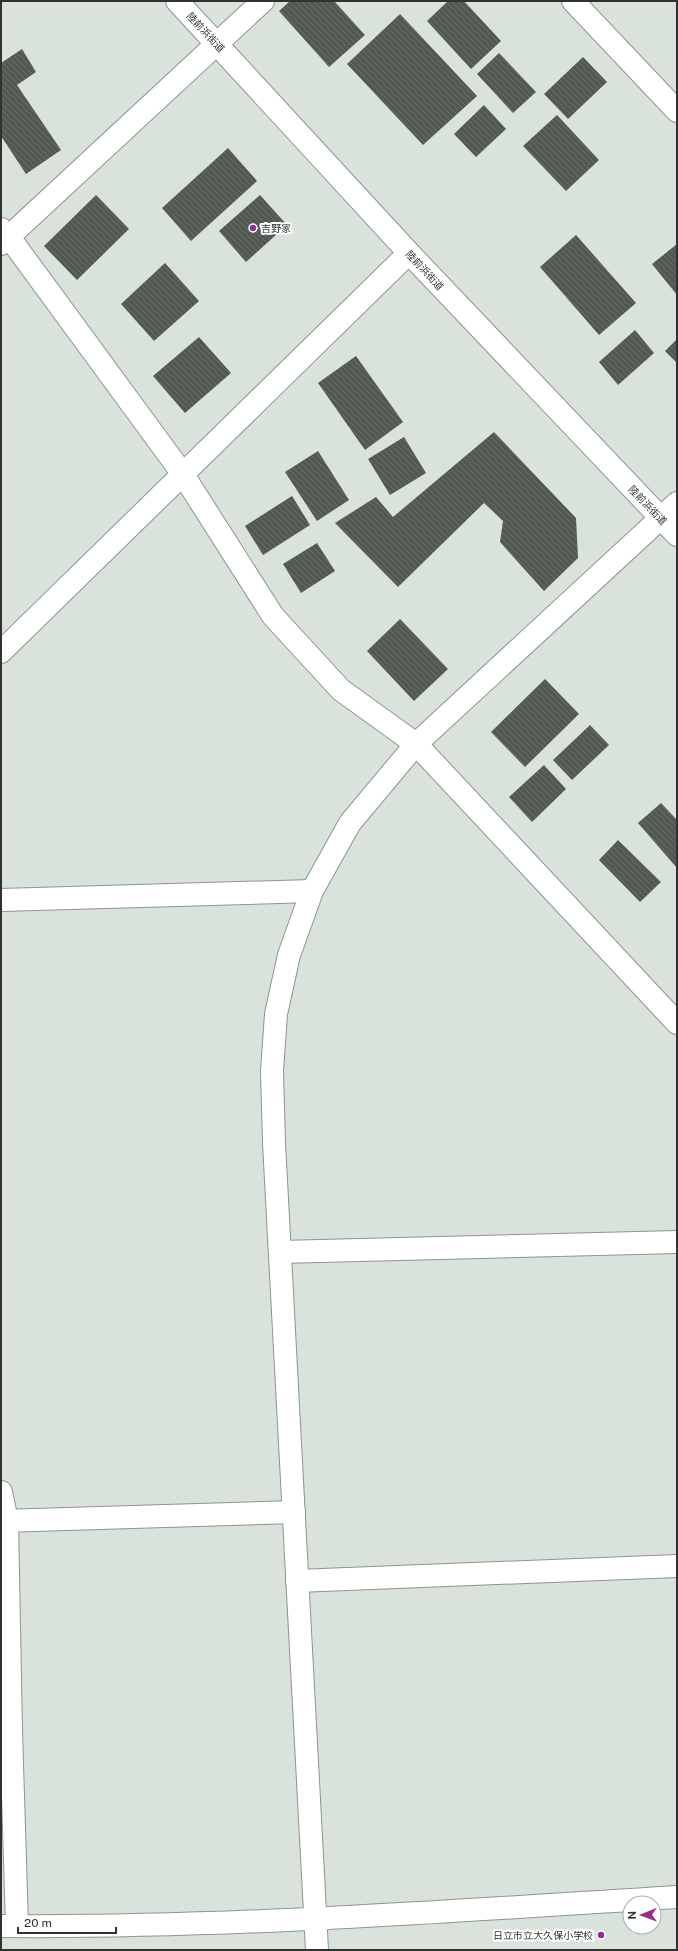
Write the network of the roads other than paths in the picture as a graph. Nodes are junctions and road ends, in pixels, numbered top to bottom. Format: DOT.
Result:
graph roads {
  1 [pos="177,1"];
  2 [pos="263,1"];
  3 [pos="573,1"];
  4 [pos="217,44"];
  5 [pos="677,111"];
  6 [pos="4,237"];
  7 [pos="409,253"];
  8 [pos="182,473"];
  9 [pos="677,504"];
  10 [pos="661,518"];
  11 [pos="677,535"];
  12 [pos="1,652"];
  13 [pos="416,744"];
  14 [pos="312,891"];
  15 [pos="1,900"];
  16 [pos="677,1023"];
  17 [pos="677,1242"];
  18 [pos="280,1252"];
  19 [pos="1,1492"];
  20 [pos="294,1512"];
  21 [pos="4,1521"];
  22 [pos="677,1566"];
  23 [pos="297,1582"];
  24 [pos="6,1731"];
  25 [pos="677,1896"];
  26 [pos="315,1920"];
  27 [pos="9,1926"];
  28 [pos="317,1950"];
  1 -- 4 [label="main road, 陸前浜街道"];
  2 -- 4 [label="main road"];
  3 -- 5 [label="main road"];
  4 -- 6 [label="main road"];
  4 -- 7 [label="main road, 陸前浜街道"];
  6 -- 8 [label="main road"];
  7 -- 8 [label="main road"];
  7 -- 10 [label="main road, 陸前浜街道"];
  8 -- 12 [label="main road"];
  8 -- 13 [label="main road"];
  9 -- 10 [label="main road"];
  10 -- 11 [label="main road, 陸前浜街道"];
  10 -- 13 [label="main road"];
  13 -- 14 [label="main road"];
  13 -- 16 [label="main road"];
  14 -- 15 [label="main road"];
  14 -- 18 [label="main road"];
  17 -- 18 [label="main road"];
  18 -- 20 [label="main road"];
  19 -- 21 [label="main road"];
  20 -- 21 [label="main road"];
  20 -- 23 [label="main road"];
  21 -- 24 [label="main road"];
  22 -- 23 [label="main road"];
  23 -- 26 [label="main road"];
  24 -- 27 [label="main road"];
  25 -- 26 [label="main road"];
  26 -- 27 [label="main road"];
  26 -- 28 [label="main road"];
}
